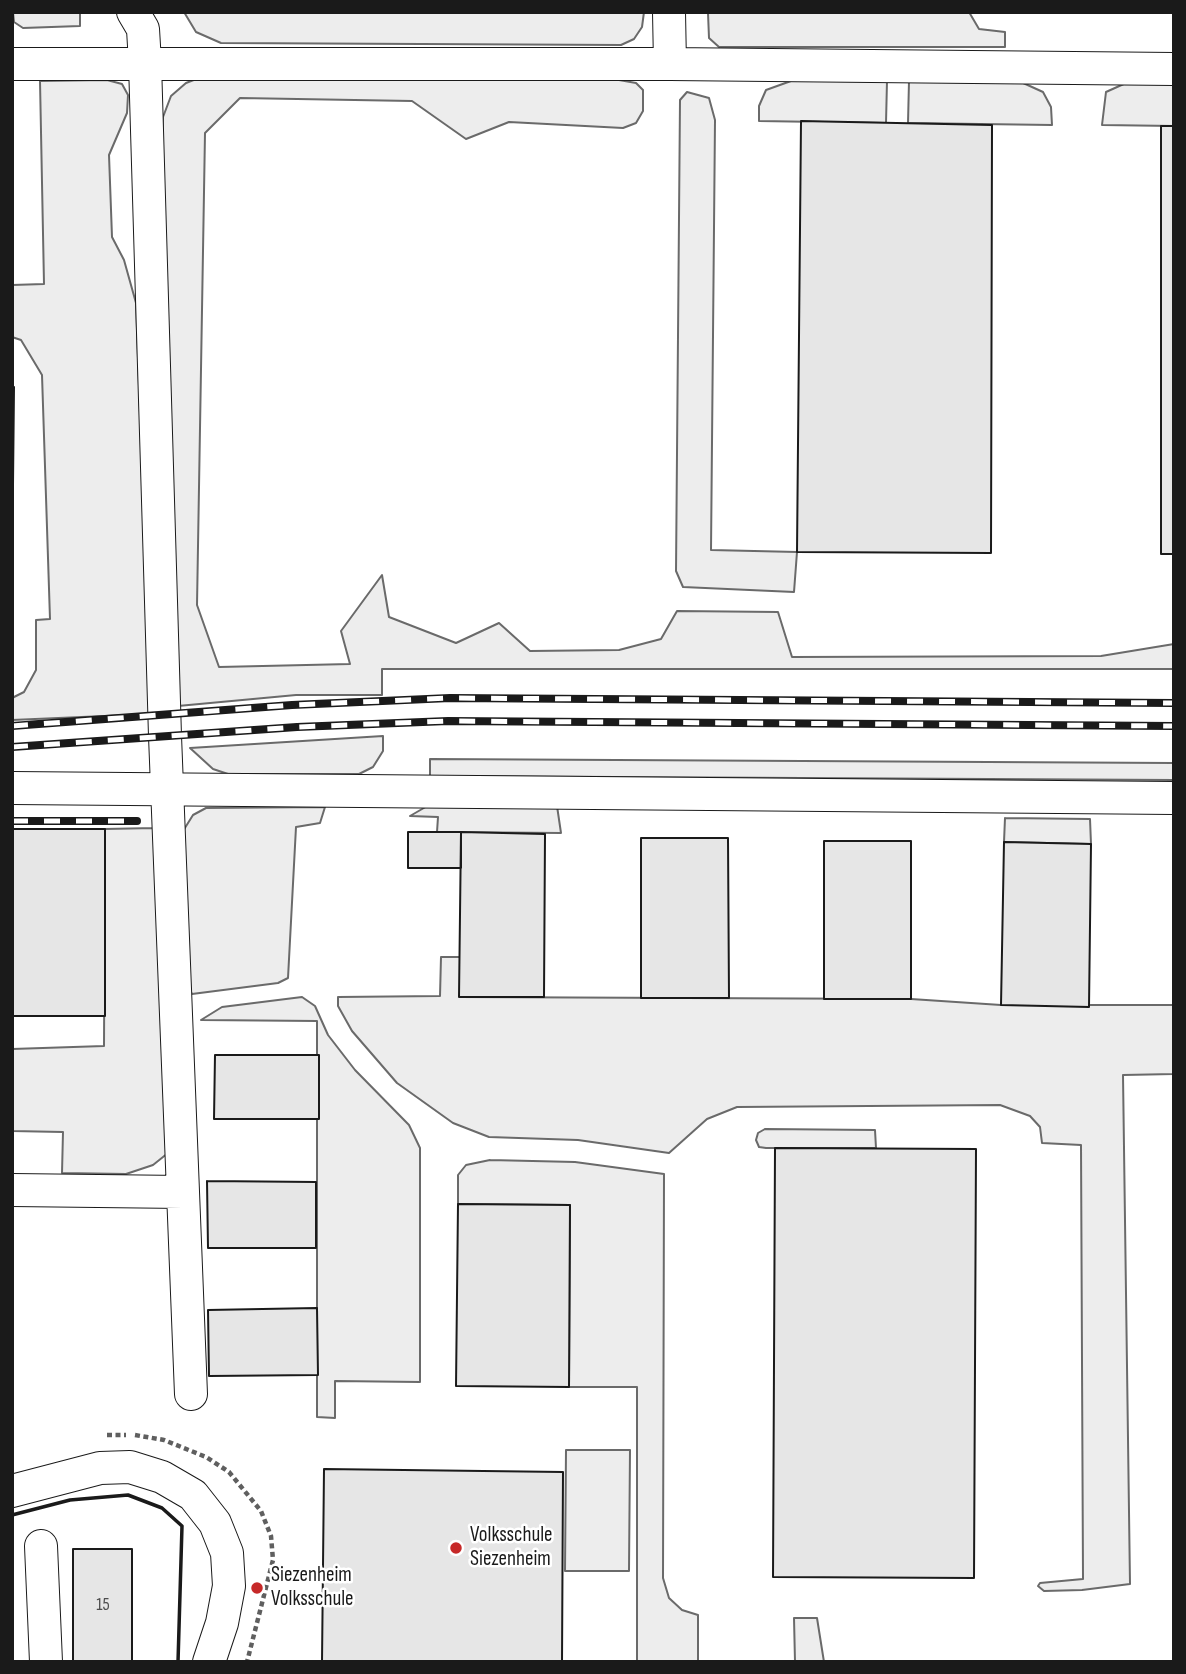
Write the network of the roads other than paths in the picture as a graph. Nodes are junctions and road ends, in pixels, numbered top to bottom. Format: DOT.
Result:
graph roads {
  1 [pos="669,12"];
  2 [pos="144,18"];
  3 [pos="145,63"];
  4 [pos="12,64"];
  5 [pos="670,64"];
  6 [pos="1174,69"];
  7 [pos="12,788"];
  8 [pos="168,791"];
  9 [pos="1174,798"];
  10 [pos="12,1190"];
  11 [pos="183,1192"];
  12 [pos="191,1394"];
  13 [pos="12,1491"];
  14 [pos="41,1546"];
  15 [pos="46,1662"];
  16 [pos="209,1662"];
  1 -- 5 [label="street"];
  2 -- 3 [label="street"];
  3 -- 4 [label="street"];
  3 -- 5 [label="street"];
  3 -- 8 [label="street"];
  5 -- 6 [label="street"];
  7 -- 8 [label="street"];
  8 -- 9 [label="street"];
  8 -- 11 [label="street"];
  10 -- 11 [label="street"];
  11 -- 12 [label="street"];
  13 -- 16 [label="street"];
  14 -- 15 [label="street"];
}
